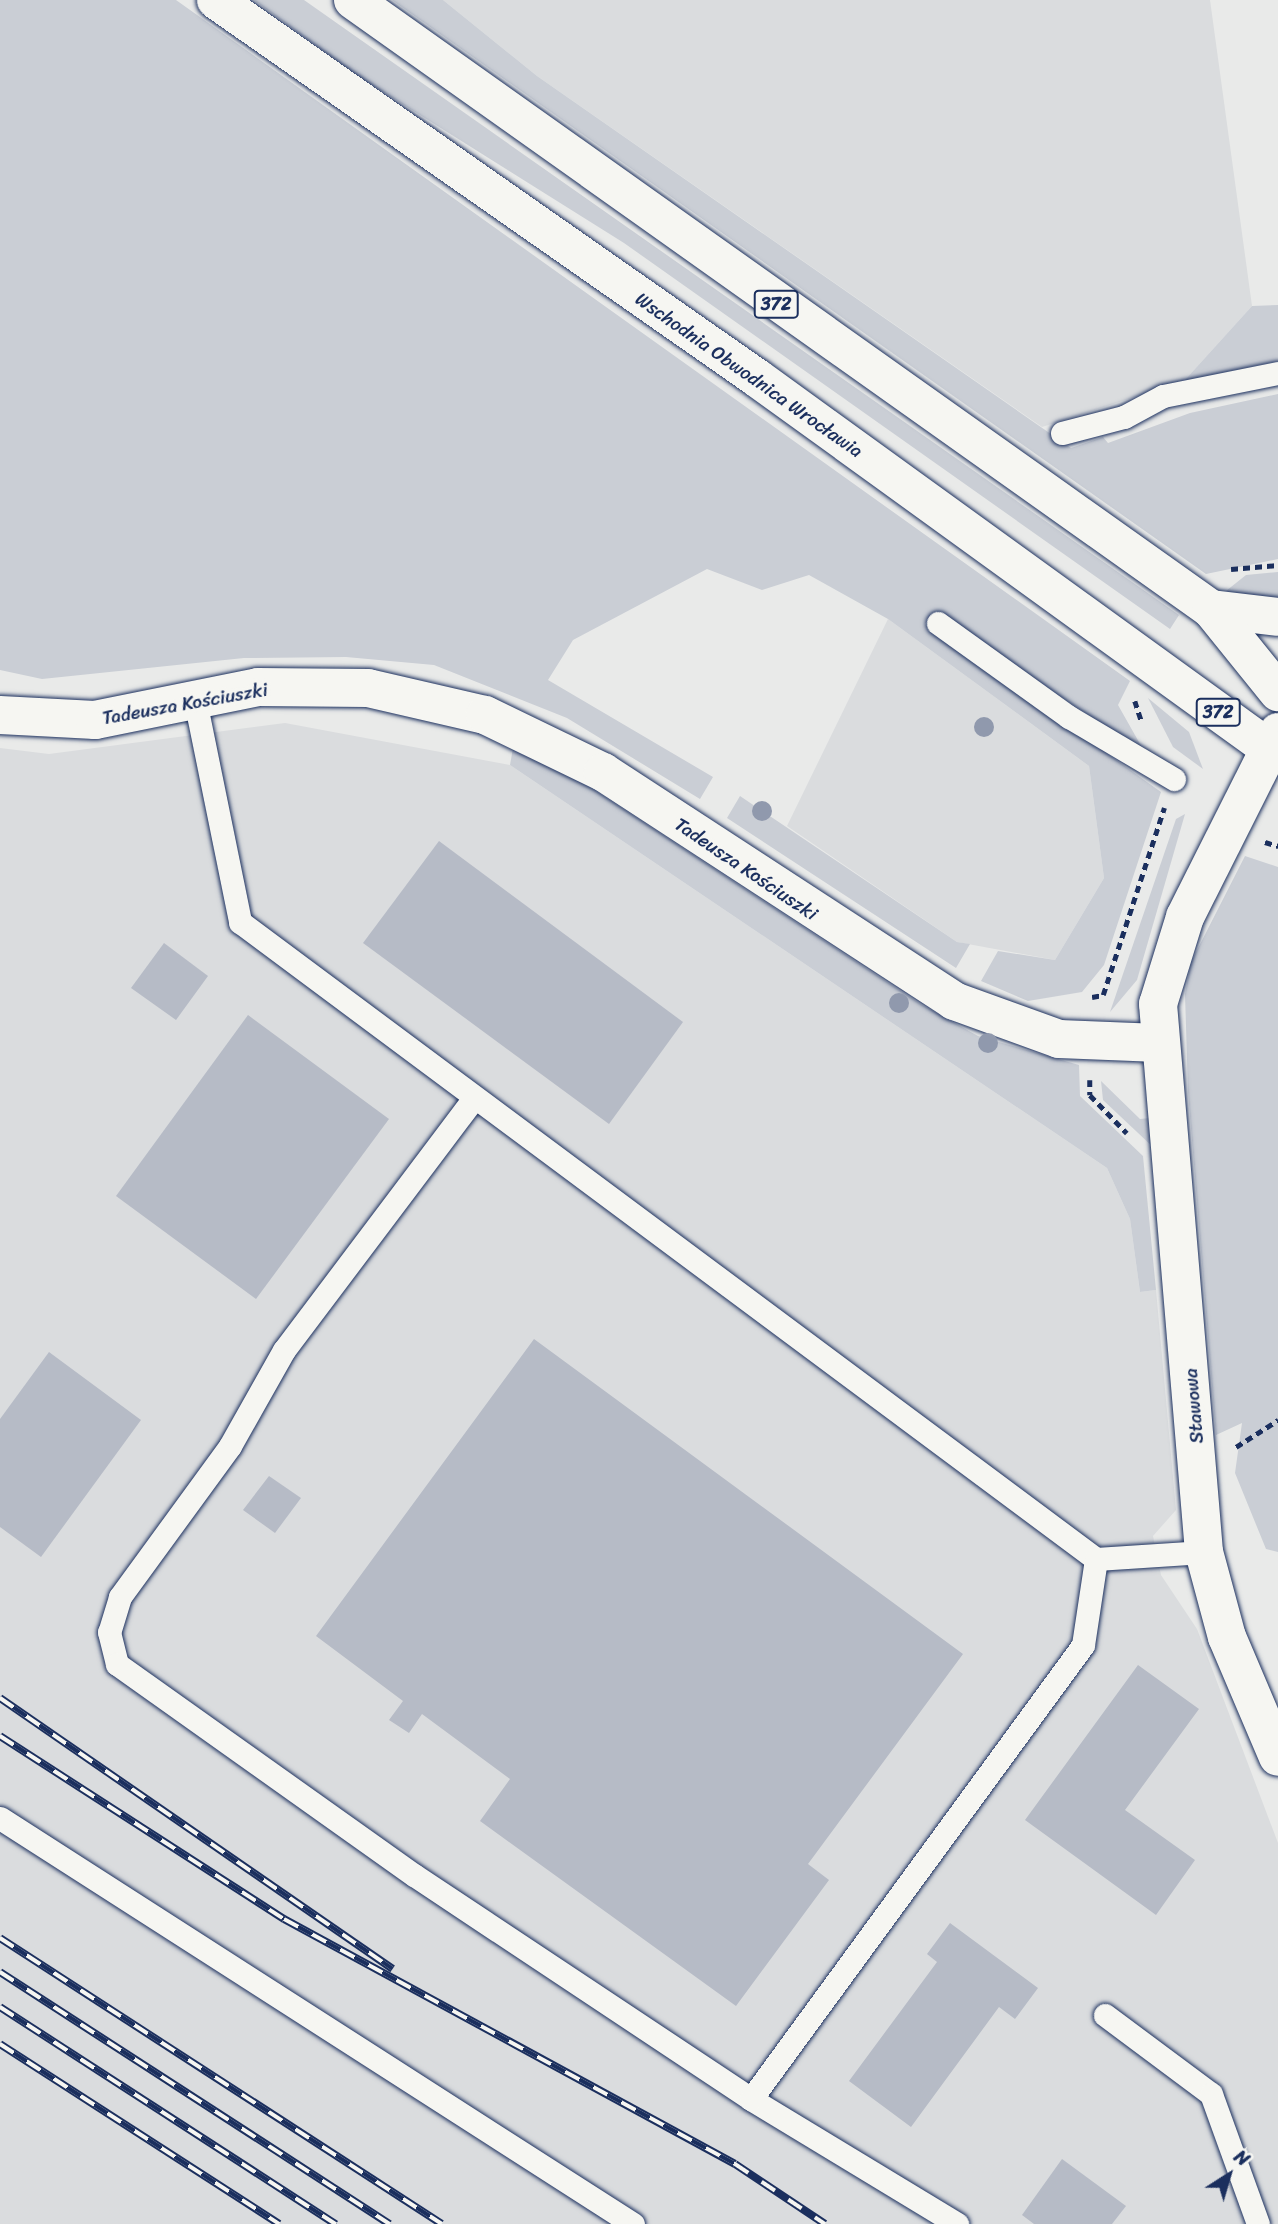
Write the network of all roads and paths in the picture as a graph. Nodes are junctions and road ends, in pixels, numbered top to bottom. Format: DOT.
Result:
graph roads {
  1 [pos="216,0"];
  2 [pos="353,0"];
  3 [pos="1278,373"];
  4 [pos="1062,433"];
  5 [pos="1211,609"];
  6 [pos="1278,617"];
  7 [pos="938,623"];
  8 [pos="1278,692"];
  9 [pos="195,700"];
  10 [pos="0,715"];
  11 [pos="1275,745"];
  12 [pos="1174,779"];
  13 [pos="1265,842"];
  14 [pos="1278,846"];
  15 [pos="1159,1043"];
  16 [pos="1095,1044"];
  17 [pos="474,1098"];
  18 [pos="1278,1420"];
  19 [pos="1199,1461"];
  20 [pos="1204,1552"];
  21 [pos="1096,1559"];
  22 [pos="1278,1757"];
  23 [pos="0,1818"];
  24 [pos="1105,2015"];
  25 [pos="751,2099"];
  26 [pos="633,2224"];
  27 [pos="957,2224"];
  28 [pos="1258,2224"];
  1 -- 11 [label="main road, Wschodnia Obwodnica Wrocławia / 372"];
  2 -- 5 [label="main road, 372"];
  3 -- 4 [label="lane"];
  5 -- 6 [label="main road"];
  5 -- 8 [label="main road, 372"];
  7 -- 12 [label="lane"];
  9 -- 10 [label="main road, Tadeusza Kościuszki"];
  9 -- 16 [label="main road, Tadeusza Kościuszki"];
  9 -- 17 [label="lane"];
  11 -- 15 [label="main road"];
  12 -- 16 [label="path"];
  13 -- 14 [label="path"];
  15 -- 16 [label="main road, Tadeusza Kościuszki"];
  15 -- 19 [label="main road, Stawowa"];
  17 -- 21 [label="lane"];
  17 -- 25 [label="lane"];
  18 -- 19 [label="path"];
  19 -- 20 [label="main road, Stawowa"];
  20 -- 21 [label="lane"];
  20 -- 22 [label="main road, Stawowa"];
  21 -- 25 [label="lane"];
  23 -- 26 [label="lane"];
  24 -- 28 [label="lane"];
  25 -- 27 [label="lane"];
}
